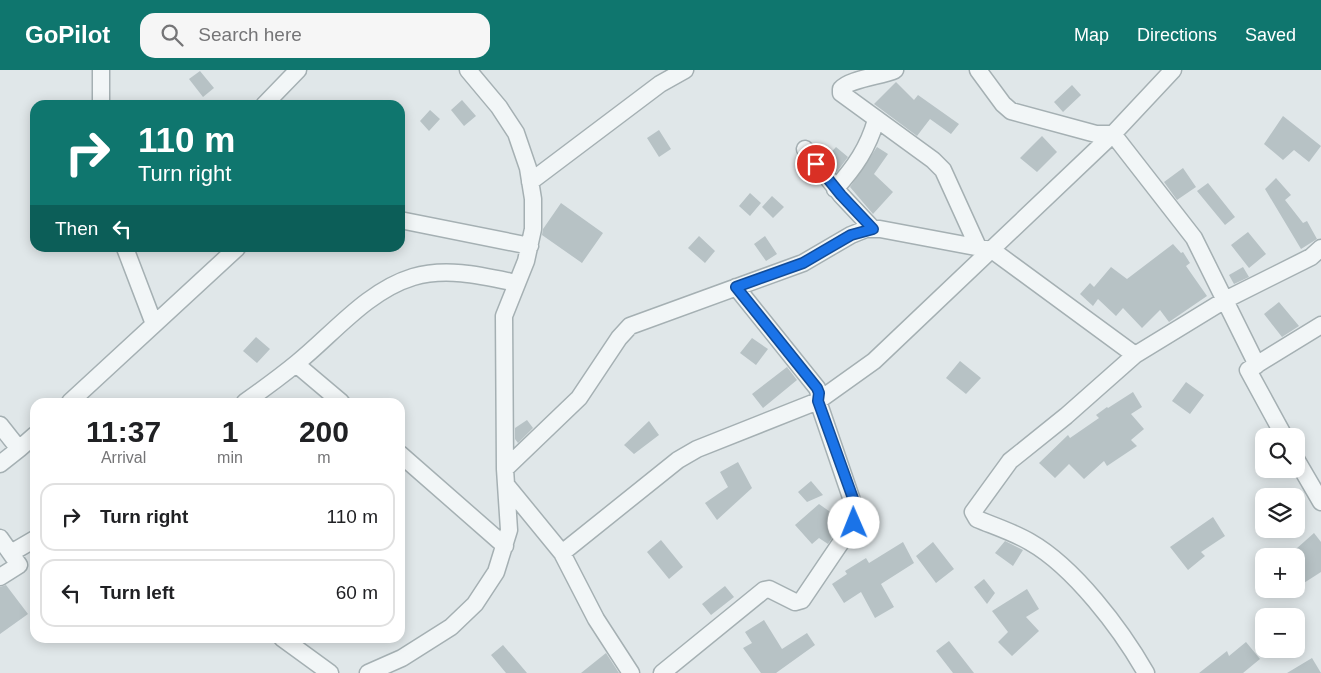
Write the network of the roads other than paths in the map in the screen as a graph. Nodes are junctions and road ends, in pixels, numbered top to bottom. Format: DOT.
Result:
graph roads {
  1 [pos="101,70"];
  2 [pos="298,70"];
  3 [pos="468,70"];
  4 [pos="685,70"];
  5 [pos="895,70"];
  6 [pos="978,70"];
  7 [pos="1173,70"];
  8 [pos="101,100"];
  9 [pos="269,100"];
  10 [pos="876,120"];
  11 [pos="1113,134"];
  12 [pos="805,149"];
  13 [pos="530,182"];
  14 [pos="835,189"];
  15 [pos="405,221"];
  16 [pos="873,229"];
  17 [pos="530,246"];
  18 [pos="1321,248"];
  19 [pos="985,249"];
  20 [pos="127,252"];
  21 [pos="233,252"];
  22 [pos="516,283"];
  23 [pos="736,287"];
  24 [pos="1225,300"];
  25 [pos="154,324"];
  26 [pos="1321,325"];
  27 [pos="1135,355"];
  28 [pos="296,364"];
  29 [pos="1257,366"];
  30 [pos="74,398"];
  31 [pos="250,398"];
  32 [pos="336,398"];
  33 [pos="818,401"];
  34 [pos="0,425"];
  35 [pos="1279,428"];
  36 [pos="30,440"];
  37 [pos="19,450"];
  38 [pos="405,458"];
  39 [pos="0,464"];
  40 [pos="505,469"];
  41 [pos="1305,474"];
  42 [pos="508,488"];
  43 [pos="1321,502"];
  44 [pos="0,538"];
  45 [pos="30,542"];
  46 [pos="504,546"];
  47 [pos="11,553"];
  48 [pos="562,554"];
  49 [pos="0,577"];
  50 [pos="289,643"];
  51 [pos="330,673"];
  52 [pos="368,673"];
  53 [pos="631,673"];
  54 [pos="662,673"];
  55 [pos="1146,673"];
  1 -- 8 [label="street"];
  2 -- 9 [label="street"];
  3 -- 13 [label="street"];
  4 -- 13 [label="street"];
  5 -- 10 [label="street"];
  6 -- 11 [label="street"];
  7 -- 11 [label="street"];
  10 -- 14 [label="street"];
  10 -- 19 [label="street"];
  11 -- 19 [label="street"];
  11 -- 24 [label="street"];
  12 -- 14 [label="street"];
  13 -- 17 [label="street"];
  14 -- 16 [label="street"];
  15 -- 17 [label="street"];
  16 -- 19 [label="street"];
  16 -- 23 [label="street"];
  17 -- 22 [label="street"];
  18 -- 24 [label="street"];
  19 -- 27 [label="street"];
  19 -- 33 [label="street"];
  20 -- 25 [label="street"];
  21 -- 25 [label="street"];
  22 -- 28 [label="street"];
  22 -- 40 [label="street"];
  23 -- 33 [label="street"];
  23 -- 40 [label="street"];
  24 -- 27 [label="street"];
  24 -- 29 [label="street"];
  25 -- 30 [label="street"];
  26 -- 29 [label="street"];
  27 -- 55 [label="street"];
  28 -- 31 [label="street"];
  28 -- 32 [label="street"];
  29 -- 35 [label="street"];
  33 -- 48 [label="street"];
  33 -- 54 [label="street"];
  34 -- 37 [label="street"];
  36 -- 37 [label="street"];
  37 -- 39 [label="street"];
  38 -- 46 [label="street"];
  40 -- 42 [label="street"];
  41 -- 43 [label="street"];
  42 -- 46 [label="street"];
  42 -- 48 [label="street"];
  44 -- 47 [label="street"];
  45 -- 47 [label="street"];
  46 -- 52 [label="street"];
  47 -- 49 [label="street"];
  48 -- 53 [label="street"];
  50 -- 51 [label="street"];
}
